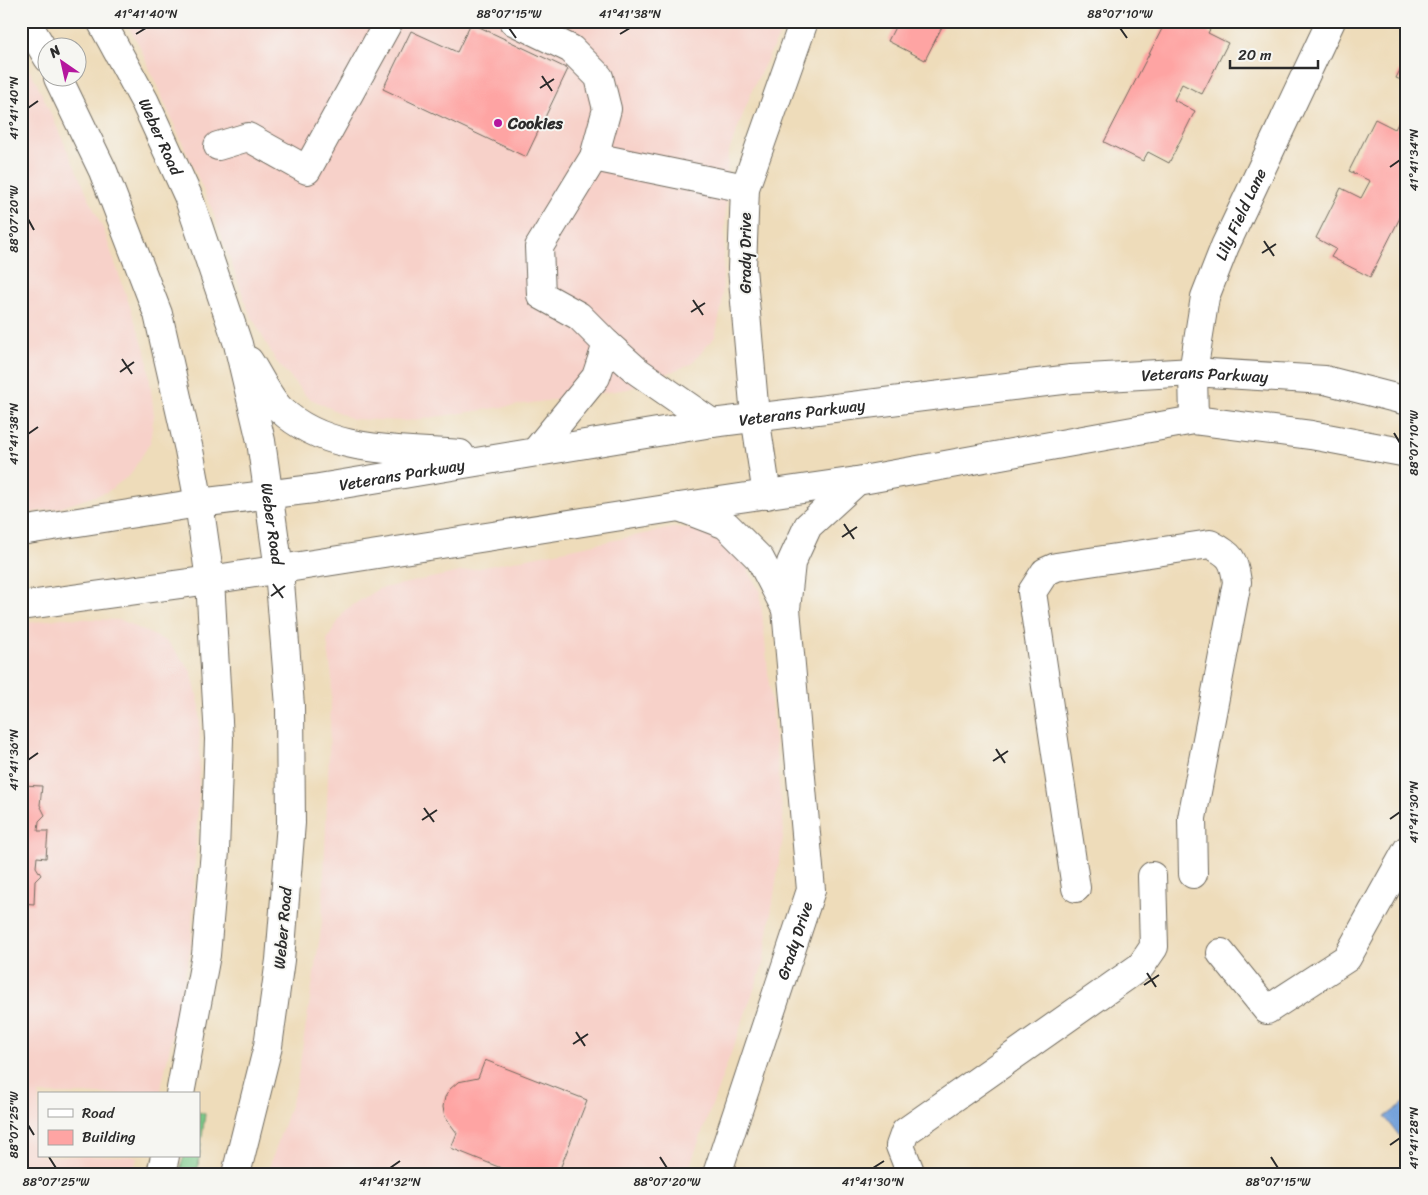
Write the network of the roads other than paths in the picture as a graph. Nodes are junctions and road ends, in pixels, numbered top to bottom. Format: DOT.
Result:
graph roads {
  1 [pos="26,21"];
  2 [pos="101,21"];
  3 [pos="390,21"];
  4 [pos="513,21"];
  5 [pos="804,21"];
  6 [pos="1331,21"];
  7 [pos="38,41"];
  8 [pos="63,88"];
  9 [pos="218,146"];
  10 [pos="594,157"];
  11 [pos="745,188"];
  12 [pos="238,344"];
  13 [pos="607,344"];
  14 [pos="1193,372"];
  15 [pos="1407,401"];
  16 [pos="755,416"];
  17 [pos="1194,420"];
  18 [pos="712,422"];
  19 [pos="535,452"];
  20 [pos="1407,453"];
  21 [pos="501,458"];
  22 [pos="857,482"];
  23 [pos="767,494"];
  24 [pos="269,495"];
  25 [pos="200,503"];
  26 [pos="679,507"];
  27 [pos="21,531"];
  28 [pos="278,570"];
  29 [pos="210,580"];
  30 [pos="21,606"];
  31 [pos="786,608"];
  32 [pos="1407,850"];
  33 [pos="1192,874"];
  34 [pos="1152,876"];
  35 [pos="1076,888"];
  36 [pos="1221,953"];
  37 [pos="180,1092"];
  38 [pos="165,1158"];
  39 [pos="161,1174"];
  40 [pos="236,1174"];
  41 [pos="717,1174"];
  42 [pos="911,1174"];
  1 -- 7 [label="main road"];
  2 -- 12 [label="main road, Weber Road"];
  3 -- 9 [label="main road"];
  4 -- 10 [label="main road"];
  5 -- 11 [label="main road, Grady Drive"];
  6 -- 14 [label="main road, Lily Field Lane"];
  8 -- 25 [label="main road"];
  10 -- 11 [label="main road"];
  10 -- 13 [label="main road"];
  11 -- 16 [label="main road, Grady Drive"];
  12 -- 21 [label="main road"];
  12 -- 24 [label="main road, Weber Road"];
  13 -- 18 [label="main road"];
  13 -- 19 [label="main road"];
  14 -- 15 [label="main road, Veterans Parkway"];
  14 -- 16 [label="main road, Veterans Parkway"];
  14 -- 17 [label="main road, Lily Field Lane"];
  16 -- 18 [label="main road, Veterans Parkway"];
  16 -- 23 [label="main road, Grady Drive"];
  17 -- 20 [label="main road"];
  17 -- 22 [label="main road"];
  18 -- 19 [label="main road, Veterans Parkway"];
  19 -- 21 [label="main road, Veterans Parkway"];
  21 -- 24 [label="main road, Veterans Parkway"];
  22 -- 23 [label="main road"];
  22 -- 31 [label="main road, Grady Drive"];
  23 -- 26 [label="main road"];
  24 -- 25 [label="main road, Veterans Parkway"];
  24 -- 28 [label="main road, Weber Road"];
  25 -- 27 [label="main road, Veterans Parkway"];
  25 -- 29 [label="main road"];
  26 -- 28 [label="main road"];
  26 -- 31 [label="main road, Grady Drive"];
  28 -- 29 [label="main road"];
  28 -- 40 [label="main road, Weber Road"];
  29 -- 30 [label="main road"];
  29 -- 37 [label="main road"];
  31 -- 41 [label="main road, Grady Drive"];
  32 -- 36 [label="main road"];
  33 -- 35 [label="main road"];
  34 -- 42 [label="main road"];
  38 -- 39 [label="main road"];
}
